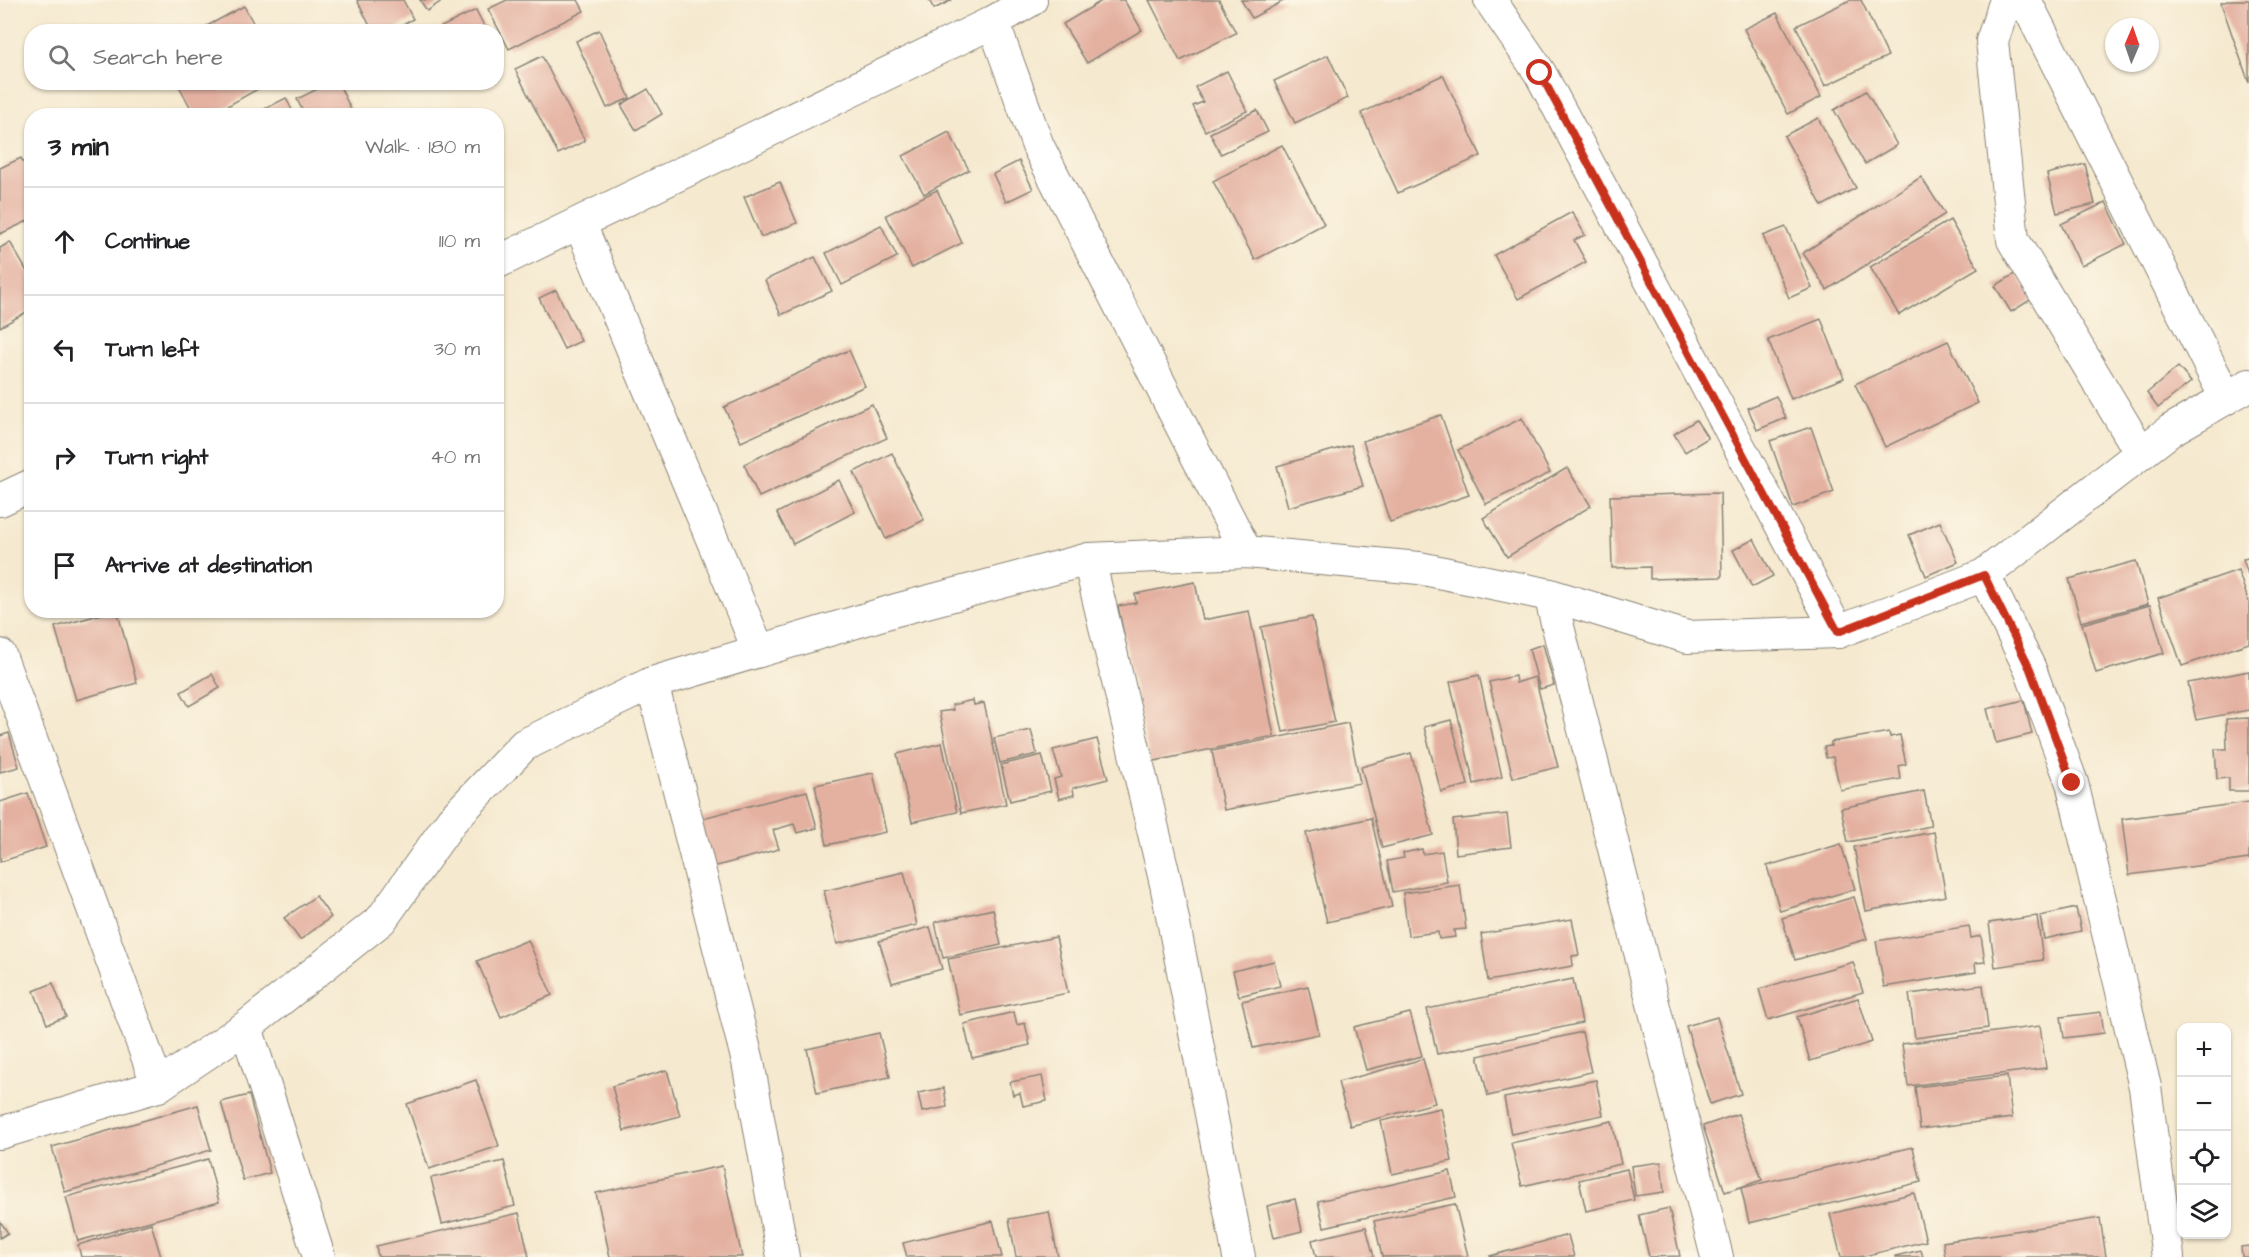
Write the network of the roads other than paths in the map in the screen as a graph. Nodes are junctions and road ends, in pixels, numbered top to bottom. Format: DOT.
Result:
graph roads {
  1 [pos="1031,0"];
  2 [pos="1490,0"];
  3 [pos="2006,0"];
  4 [pos="2025,0"];
  5 [pos="993,22"];
  6 [pos="580,224"];
  7 [pos="504,259"];
  8 [pos="2238,391"];
  9 [pos="2141,453"];
  10 [pos="24,489"];
  11 [pos="0,500"];
  12 [pos="1246,552"];
  13 [pos="1089,559"];
  14 [pos="1984,575"];
  15 [pos="1550,595"];
  16 [pos="1838,632"];
  17 [pos="759,651"];
  18 [pos="0,655"];
  19 [pos="652,683"];
  20 [pos="246,1027"];
  21 [pos="158,1086"];
  22 [pos="0,1133"];
  23 [pos="319,1257"];
  24 [pos="783,1257"];
  25 [pos="1239,1257"];
  26 [pos="1717,1257"];
  27 [pos="2168,1257"];
  1 -- 5 [label="street"];
  2 -- 16 [label="street"];
  3 -- 9 [label="street"];
  4 -- 8 [label="street"];
  5 -- 6 [label="street"];
  5 -- 12 [label="street"];
  6 -- 7 [label="street"];
  6 -- 17 [label="street"];
  8 -- 9 [label="street"];
  9 -- 14 [label="street"];
  10 -- 11 [label="street"];
  12 -- 13 [label="street"];
  12 -- 15 [label="street"];
  13 -- 17 [label="street"];
  13 -- 25 [label="street"];
  14 -- 16 [label="street"];
  14 -- 27 [label="street"];
  15 -- 16 [label="street"];
  15 -- 26 [label="street"];
  17 -- 19 [label="street"];
  18 -- 21 [label="street"];
  19 -- 20 [label="street"];
  19 -- 24 [label="street"];
  20 -- 21 [label="street"];
  20 -- 23 [label="street"];
  21 -- 22 [label="street"];
}
